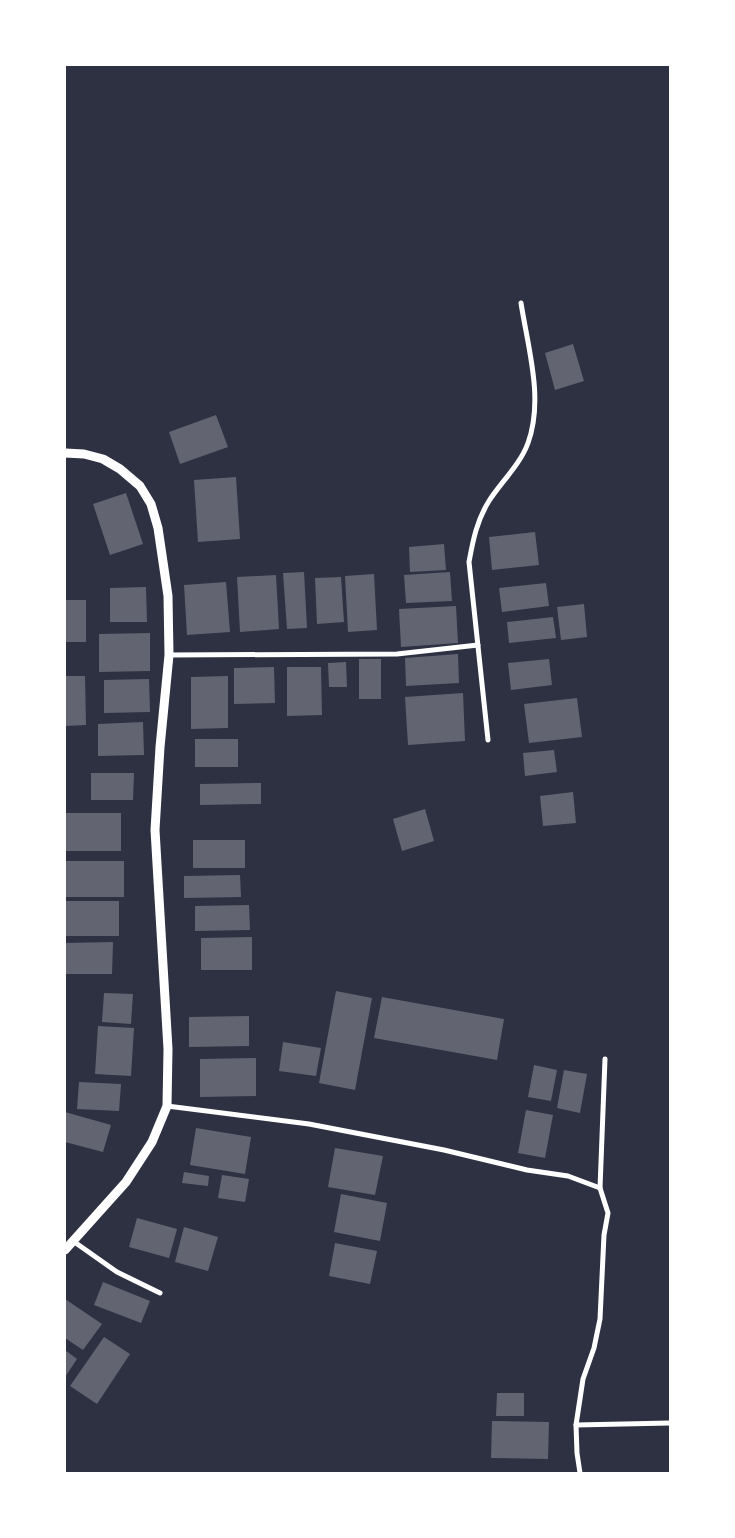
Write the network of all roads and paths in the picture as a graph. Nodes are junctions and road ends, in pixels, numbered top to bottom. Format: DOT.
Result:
graph roads {
  1 [pos="521,303"];
  2 [pos="65,453"];
  3 [pos="478,645"];
  4 [pos="169,654"];
  5 [pos="488,740"];
  6 [pos="605,1059"];
  7 [pos="167,1106"];
  8 [pos="600,1188"];
  9 [pos="73,1241"];
  10 [pos="65,1250"];
  11 [pos="160,1293"];
  12 [pos="670,1423"];
  13 [pos="576,1425"];
  14 [pos="580,1473"];
  1 -- 3 [label="street"];
  2 -- 4 [label="street"];
  3 -- 4 [label="street"];
  3 -- 5 [label="street"];
  4 -- 7 [label="street"];
  6 -- 8 [label="street"];
  7 -- 8 [label="street"];
  7 -- 9 [label="street"];
  8 -- 13 [label="street"];
  9 -- 10 [label="street"];
  9 -- 11 [label="street"];
  12 -- 13 [label="street"];
  13 -- 14 [label="street"];
}
